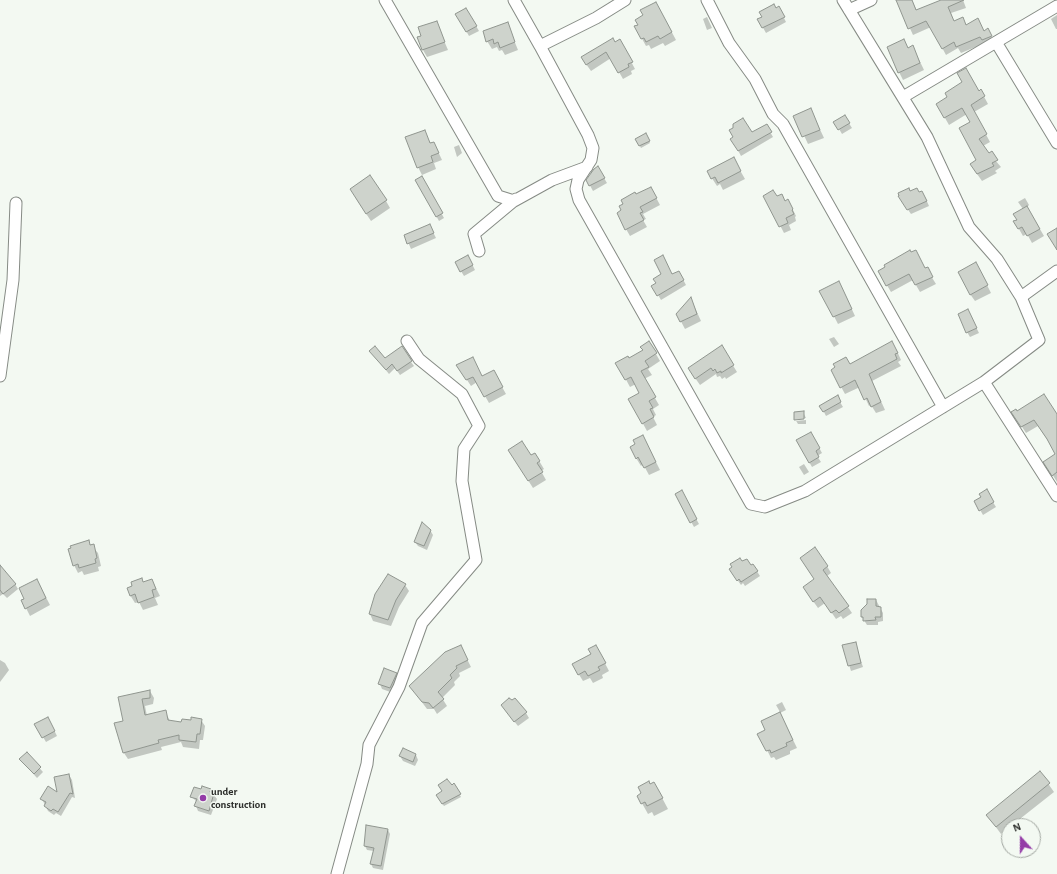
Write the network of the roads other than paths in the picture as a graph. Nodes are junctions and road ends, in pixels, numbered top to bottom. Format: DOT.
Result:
graph roads {
  1 [pos="385,0"];
  2 [pos="514,0"];
  3 [pos="625,0"];
  4 [pos="707,0"];
  5 [pos="843,0"];
  6 [pos="871,0"];
  7 [pos="1057,6"];
  8 [pos="849,10"];
  9 [pos="996,42"];
  10 [pos="540,46"];
  11 [pos="903,97"];
  12 [pos="1057,142"];
  13 [pos="586,167"];
  14 [pos="516,199"];
  15 [pos="16,203"];
  16 [pos="479,250"];
  17 [pos="1057,271"];
  18 [pos="1021,297"];
  19 [pos="407,341"];
  20 [pos="0,376"];
  21 [pos="984,382"];
  22 [pos="943,407"];
  23 [pos="1057,496"];
  24 [pos="336,874"];
  1 -- 14 [label="street"];
  2 -- 10 [label="street"];
  3 -- 10 [label="street"];
  4 -- 22 [label="street"];
  5 -- 8 [label="street"];
  6 -- 8 [label="street"];
  7 -- 9 [label="street"];
  8 -- 11 [label="street"];
  9 -- 11 [label="street"];
  9 -- 12 [label="street"];
  10 -- 13 [label="street"];
  11 -- 18 [label="street"];
  13 -- 14 [label="street"];
  13 -- 22 [label="street"];
  14 -- 16 [label="street"];
  15 -- 20 [label="street"];
  17 -- 18 [label="street"];
  18 -- 21 [label="street"];
  19 -- 24 [label="street"];
  21 -- 22 [label="street"];
  21 -- 23 [label="street"];
}
